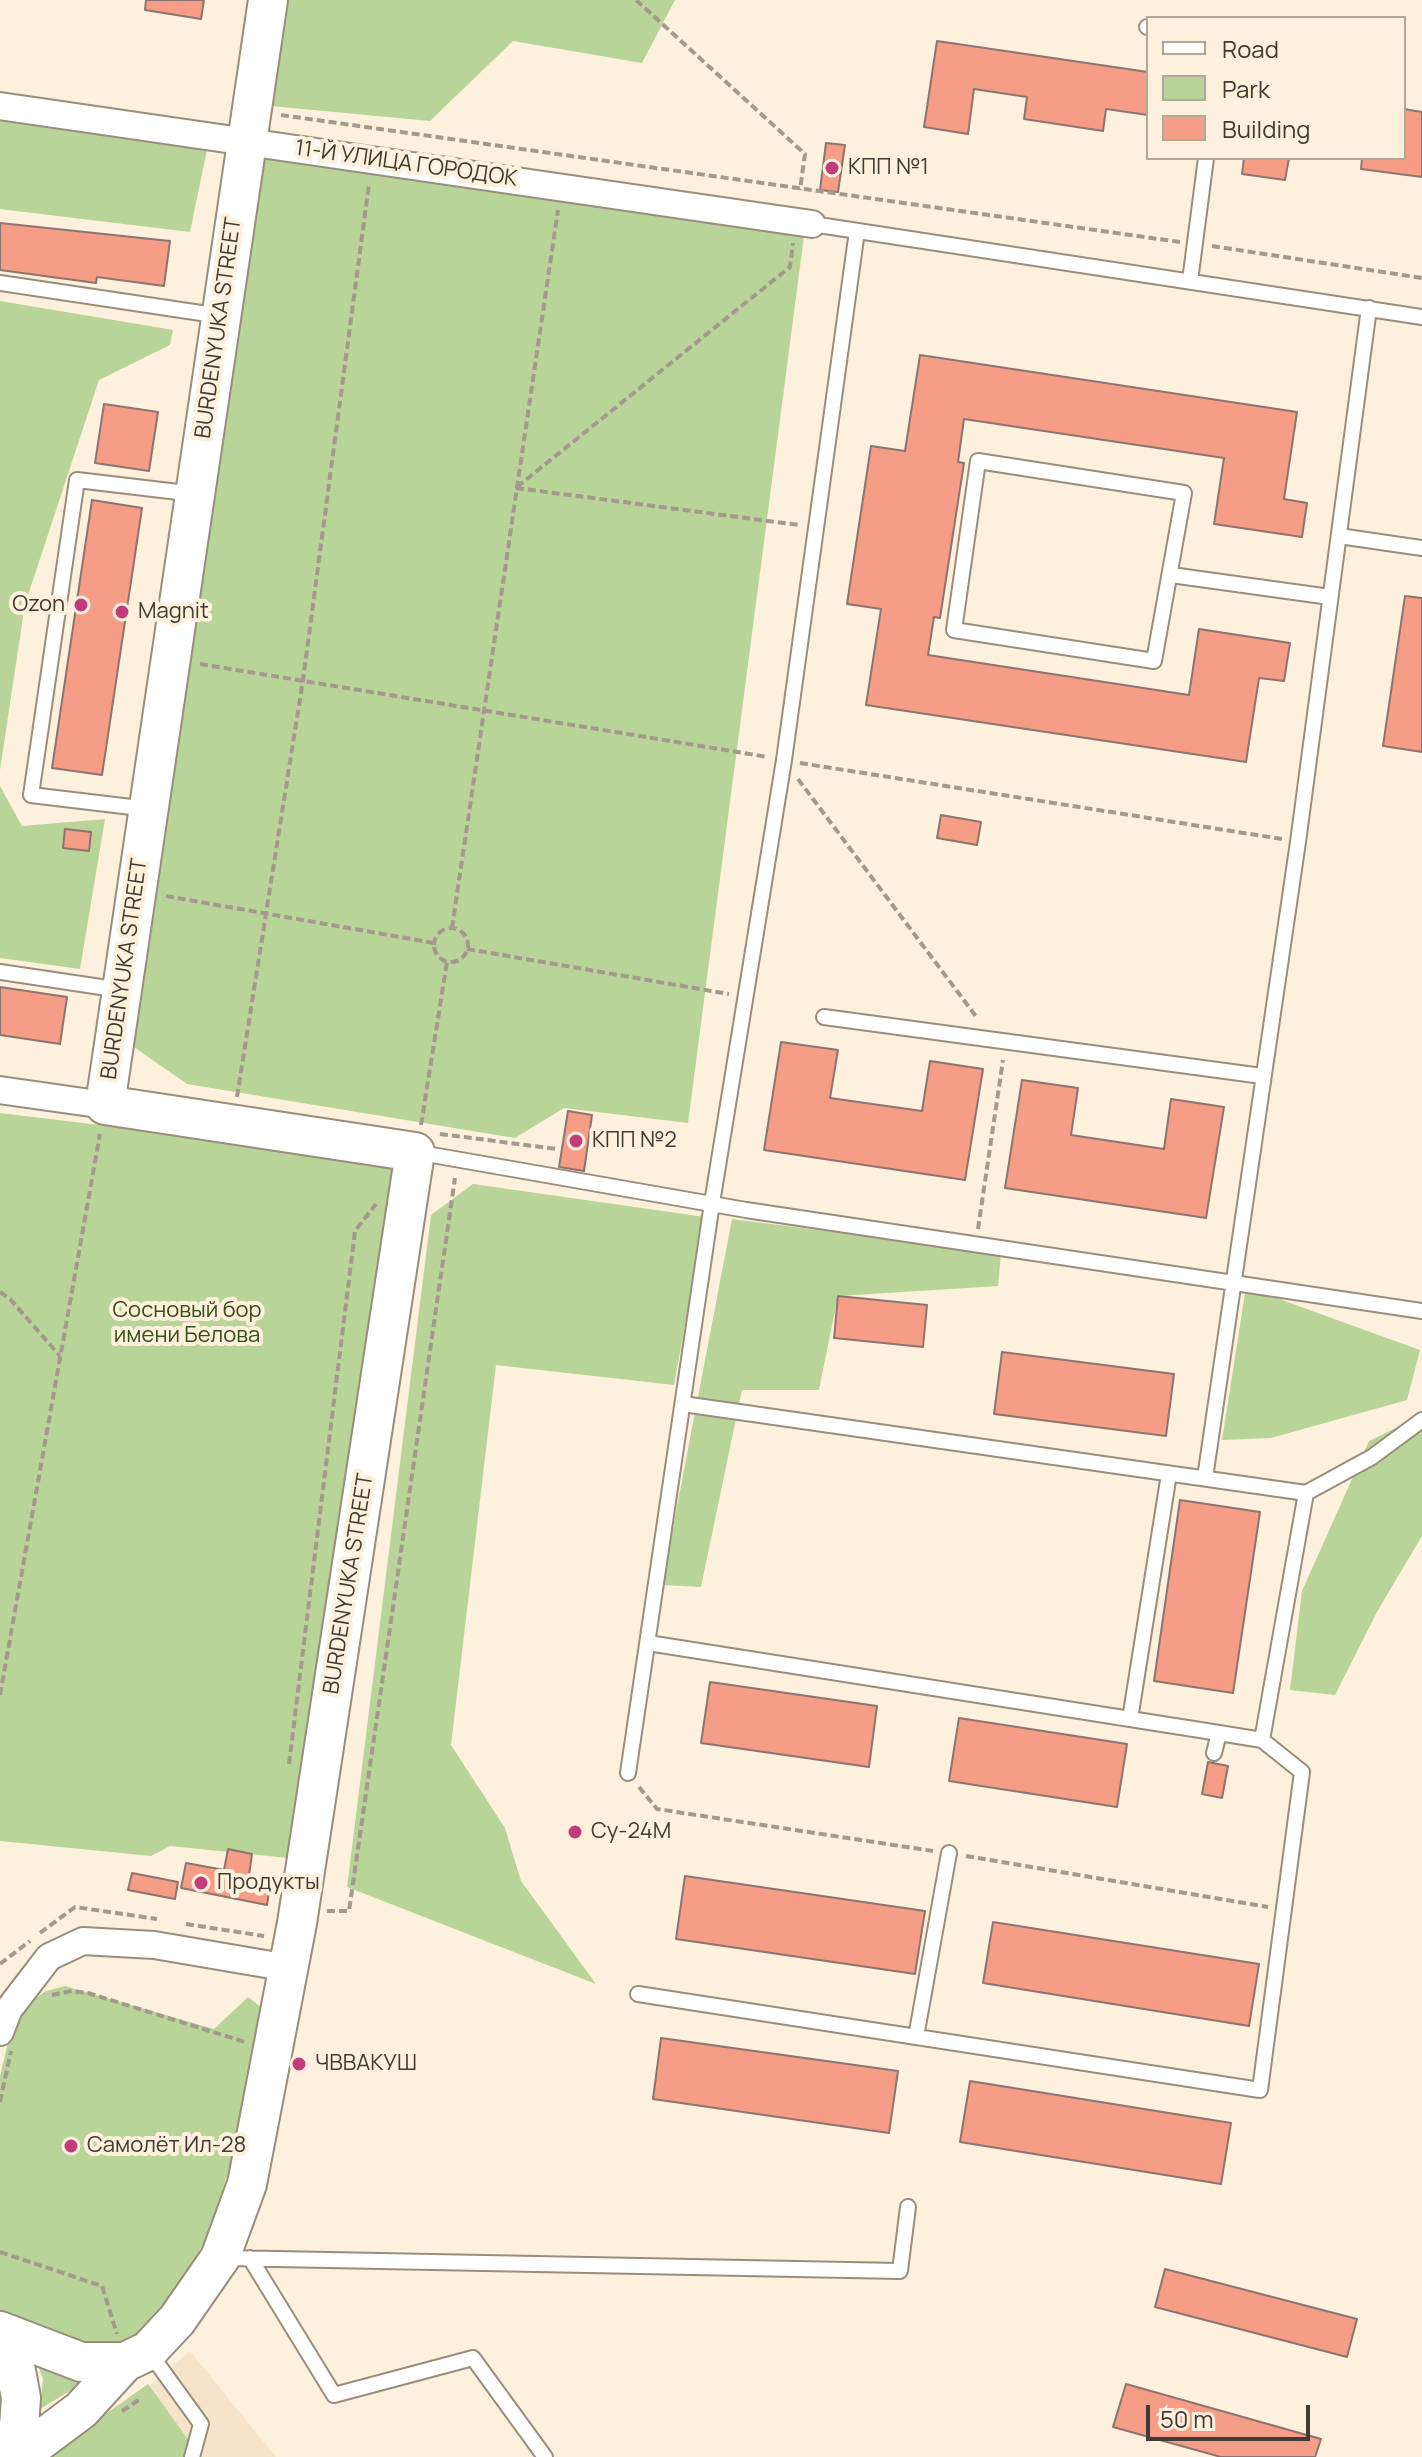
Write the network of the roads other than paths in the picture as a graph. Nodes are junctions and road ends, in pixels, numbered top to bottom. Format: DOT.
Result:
graph roads {
  1 [pos="268,0"];
  2 [pos="0,106"];
  3 [pos="249,127"];
  4 [pos="1206,160"];
  5 [pos="804,223"];
  6 [pos="857,231"];
  7 [pos="1190,281"];
  8 [pos="0,283"];
  9 [pos="1369,308"];
  10 [pos="221,316"];
  11 [pos="1422,317"];
  12 [pos="195,494"];
  13 [pos="1339,536"];
  14 [pos="1422,548"];
  15 [pos="1171,575"];
  16 [pos="1330,597"];
  17 [pos="148,809"];
  18 [pos="0,972"];
  19 [pos="122,990"];
  20 [pos="824,1017"];
  21 [pos="1262,1076"];
  22 [pos="0,1090"];
  23 [pos="105,1105"];
  24 [pos="415,1152"];
  25 [pos="712,1203"];
  26 [pos="1232,1283"];
  27 [pos="1422,1311"];
  28 [pos="683,1404"];
  29 [pos="1422,1420"];
  30 [pos="1169,1474"];
  31 [pos="1205,1478"];
  32 [pos="1306,1493"];
  33 [pos="648,1643"];
  34 [pos="1130,1719"];
  35 [pos="1219,1733"];
  36 [pos="1262,1740"];
  37 [pos="1214,1753"];
  38 [pos="628,1773"];
  39 [pos="949,1853"];
  40 [pos="289,1968"];
  41 [pos="638,1994"];
  42 [pos="916,2037"];
  43 [pos="6,2041"];
  44 [pos="908,2207"];
  45 [pos="235,2258"];
  46 [pos="0,2331"];
  47 [pos="0,2343"];
  48 [pos="134,2348"];
  49 [pos="3,2457"];
  50 [pos="18,2457"];
  51 [pos="192,2457"];
  52 [pos="545,2457"];
  1 -- 3 [label="street, BURDENYUKA STREET"];
  2 -- 3 [label="street, 11-Й УЛИЦА ГОРОДОК"];
  3 -- 5 [label="street, 11-Й УЛИЦА ГОРОДОК"];
  3 -- 10 [label="street, BURDENYUKA STREET"];
  4 -- 7 [label="lane"];
  5 -- 6 [label="lane"];
  6 -- 7 [label="lane"];
  6 -- 25 [label="lane"];
  7 -- 9 [label="lane"];
  8 -- 10 [label="lane"];
  9 -- 11 [label="lane"];
  9 -- 13 [label="lane"];
  10 -- 12 [label="street, BURDENYUKA STREET"];
  12 -- 17 [label="street, BURDENYUKA STREET"];
  12 -- 17 [label="lane"];
  13 -- 14 [label="lane"];
  13 -- 16 [label="lane"];
  15 -- 15 [label="lane"];
  15 -- 16 [label="lane"];
  16 -- 21 [label="lane"];
  17 -- 19 [label="street, BURDENYUKA STREET"];
  18 -- 19 [label="lane"];
  19 -- 23 [label="street, BURDENYUKA STREET"];
  20 -- 21 [label="lane"];
  21 -- 26 [label="lane"];
  22 -- 23 [label="street"];
  23 -- 24 [label="street, BURDENYUKA STREET"];
  24 -- 25 [label="lane"];
  24 -- 40 [label="street, BURDENYUKA STREET"];
  25 -- 26 [label="lane"];
  25 -- 28 [label="lane"];
  26 -- 27 [label="lane"];
  26 -- 31 [label="lane"];
  28 -- 30 [label="lane"];
  28 -- 33 [label="lane"];
  29 -- 32 [label="lane"];
  30 -- 31 [label="lane"];
  30 -- 34 [label="lane"];
  31 -- 32 [label="lane"];
  32 -- 36 [label="lane"];
  33 -- 34 [label="lane"];
  33 -- 38 [label="lane"];
  34 -- 35 [label="lane"];
  35 -- 36 [label="lane"];
  35 -- 37 [label="lane"];
  36 -- 42 [label="lane"];
  39 -- 42 [label="lane"];
  40 -- 43 [label="street"];
  40 -- 45 [label="street, BURDENYUKA STREET"];
  41 -- 42 [label="lane"];
  44 -- 45 [label="lane"];
  45 -- 48 [label="street, BURDENYUKA STREET"];
  45 -- 52 [label="lane"];
  46 -- 48 [label="street"];
  47 -- 49 [label="street"];
  48 -- 50 [label="street, BURDENYUKA STREET"];
  48 -- 51 [label="lane"];
}
